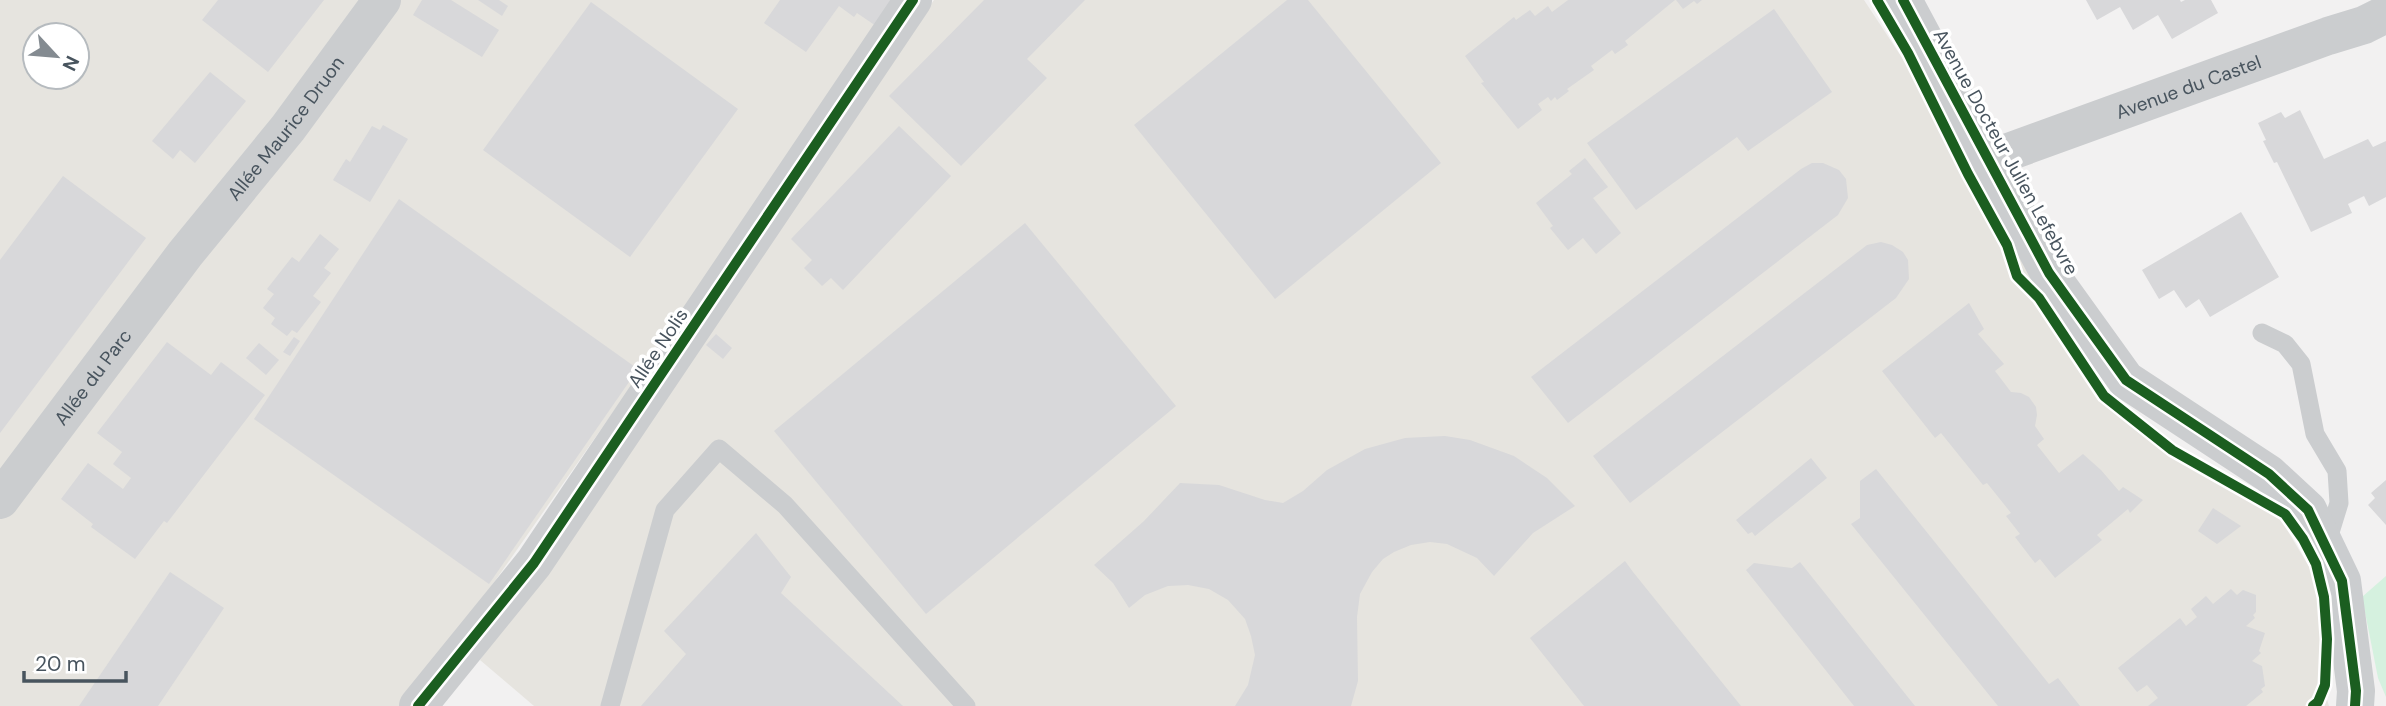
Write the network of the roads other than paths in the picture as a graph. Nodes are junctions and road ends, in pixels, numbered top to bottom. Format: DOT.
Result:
graph roads {
  1 [pos="382,0"];
  2 [pos="913,0"];
  3 [pos="1903,0"];
  4 [pos="2386,14"];
  5 [pos="1989,159"];
  6 [pos="185,254"];
  7 [pos="2262,333"];
  8 [pos="0,500"];
  9 [pos="2325,547"];
  10 [pos="418,706"];
  11 [pos="610,706"];
  12 [pos="966,706"];
  13 [pos="2355,706"];
  1 -- 6 [label="street, Allée Maurice Druon"];
  2 -- 10 [label="street, Allée Nolis"];
  3 -- 5 [label="street, Avenue Docteur Julien Lefebvre"];
  4 -- 5 [label="street, Avenue du Castel"];
  5 -- 9 [label="street, Avenue Docteur Julien Lefebvre"];
  6 -- 8 [label="street, Allée du Parc"];
  7 -- 9 [label="lane"];
  9 -- 13 [label="street, Avenue Docteur Julien Lefebvre"];
  11 -- 12 [label="lane"];
}
